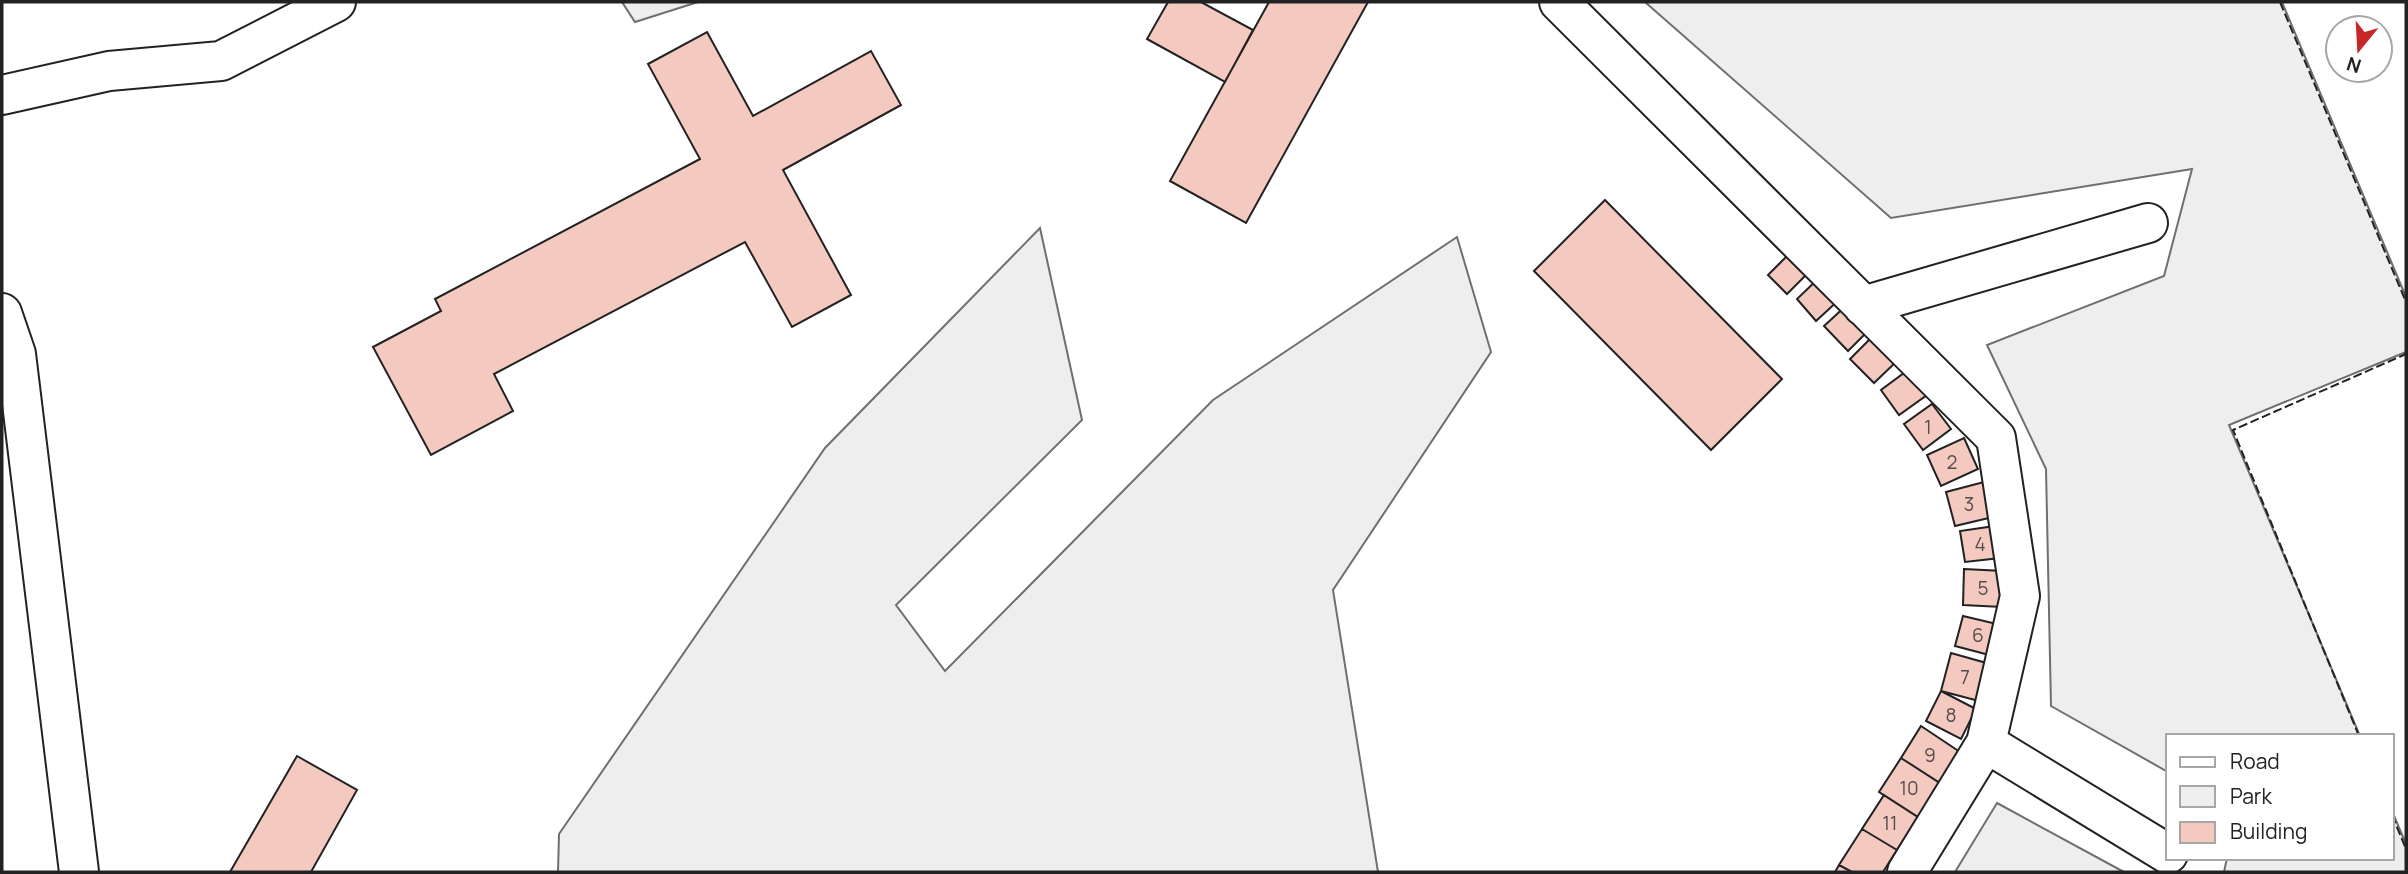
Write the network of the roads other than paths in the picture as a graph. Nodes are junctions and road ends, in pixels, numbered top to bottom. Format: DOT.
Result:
graph roads {
  1 [pos="336,2"];
  2 [pos="1559,2"];
  3 [pos="2,95"];
  4 [pos="2148,223"];
  5 [pos="1863,306"];
  6 [pos="2,313"];
  7 [pos="1986,743"];
  8 [pos="2166,853"];
  9 [pos="79,872"];
  10 [pos="1907,872"];
  1 -- 3 [label="lane"];
  2 -- 5 [label="lane"];
  4 -- 5 [label="lane"];
  5 -- 7 [label="lane"];
  6 -- 9 [label="lane"];
  7 -- 8 [label="lane"];
  7 -- 10 [label="lane"];
}
